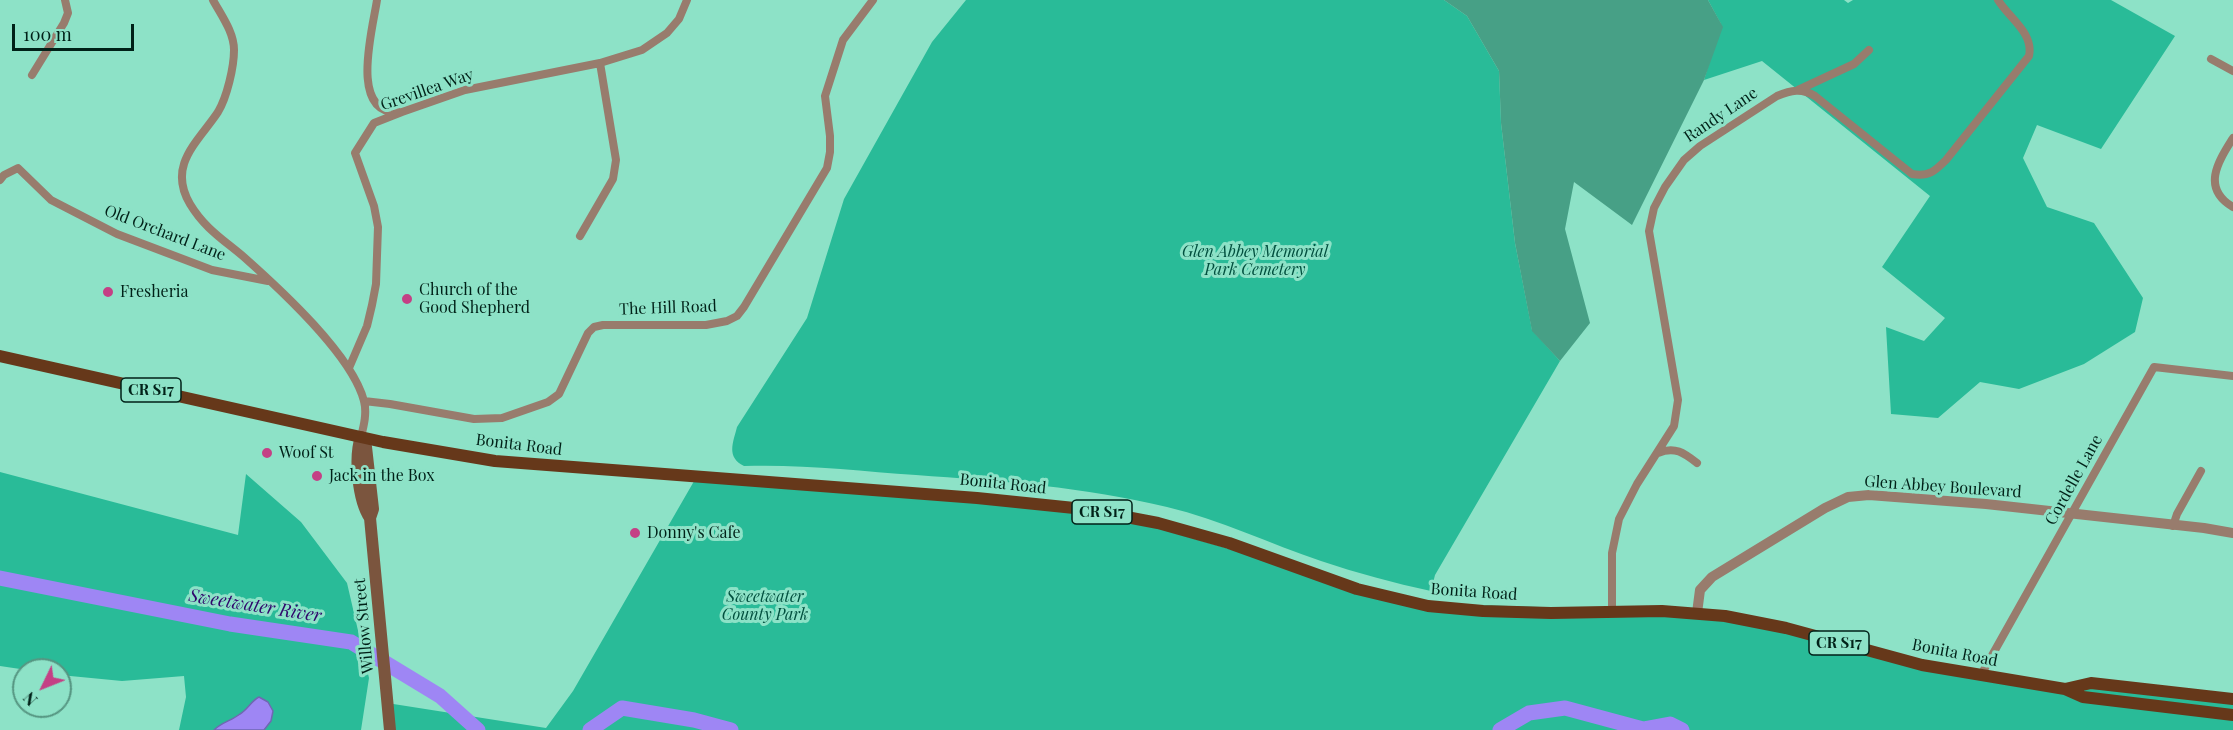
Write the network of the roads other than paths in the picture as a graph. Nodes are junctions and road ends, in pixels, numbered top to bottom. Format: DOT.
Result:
graph roads {
  1 [pos="65,0"];
  2 [pos="213,0"];
  3 [pos="377,0"];
  4 [pos="687,0"];
  5 [pos="873,0"];
  6 [pos="1998,0"];
  7 [pos="1869,50"];
  8 [pos="2211,59"];
  9 [pos="600,63"];
  10 [pos="2233,70"];
  11 [pos="32,75"];
  12 [pos="1797,90"];
  13 [pos="402,112"];
  14 [pos="2233,138"];
  15 [pos="0,180"];
  16 [pos="2233,207"];
  17 [pos="580,236"];
  18 [pos="268,281"];
  19 [pos="0,356"];
  20 [pos="349,368"];
  21 [pos="2233,376"];
  22 [pos="364,401"];
  23 [pos="361,437"];
  24 [pos="1658,453"];
  25 [pos="1697,463"];
  26 [pos="2201,471"];
  27 [pos="2073,513"];
  28 [pos="2173,526"];
  29 [pos="2233,533"];
  30 [pos="1612,611"];
  31 [pos="1697,613"];
  32 [pos="1981,675"];
  33 [pos="2065,689"];
  34 [pos="2233,699"];
  35 [pos="2233,715"];
  36 [pos="390,730"];
  1 -- 11 [label="street"];
  2 -- 18 [label="street, Old Orchard Lane"];
  3 -- 13 [label="street"];
  4 -- 9 [label="street, Grevillea Way"];
  5 -- 22 [label="street, The Hill Road"];
  6 -- 12 [label="street"];
  7 -- 12 [label="street, Randy Lane"];
  8 -- 10 [label="street"];
  9 -- 13 [label="street, Grevillea Way"];
  9 -- 17 [label="street"];
  12 -- 24 [label="street, Randy Lane"];
  13 -- 20 [label="street, Grevillea Way"];
  14 -- 16 [label="street"];
  15 -- 18 [label="street, Old Orchard Lane"];
  18 -- 20 [label="street, Old Orchard Lane"];
  19 -- 23 [label="main road, Bonita Road / CR S17"];
  20 -- 22 [label="street, Old Orchard Lane"];
  21 -- 27 [label="street, Cordelle Lane"];
  22 -- 23 [label="street, Old Orchard Lane"];
  23 -- 30 [label="main road, Bonita Road / CR S17"];
  23 -- 36 [label="main road, Willow Street"];
  24 -- 25 [label="street"];
  24 -- 30 [label="street, Randy Lane"];
  26 -- 28 [label="street"];
  27 -- 28 [label="street, Glen Abbey Boulevard"];
  27 -- 31 [label="street, Glen Abbey Boulevard"];
  27 -- 32 [label="street, Cordelle Lane"];
  28 -- 29 [label="street, Glen Abbey Boulevard"];
  30 -- 31 [label="main road, Bonita Road / CR S17"];
  31 -- 32 [label="main road, Bonita Road / CR S17"];
  32 -- 33 [label="main road, Bonita Road / CR S17"];
  33 -- 34 [label="main road, Bonita Road / CR S17"];
  33 -- 35 [label="main road, Bonita Road / CR S17"];
}
